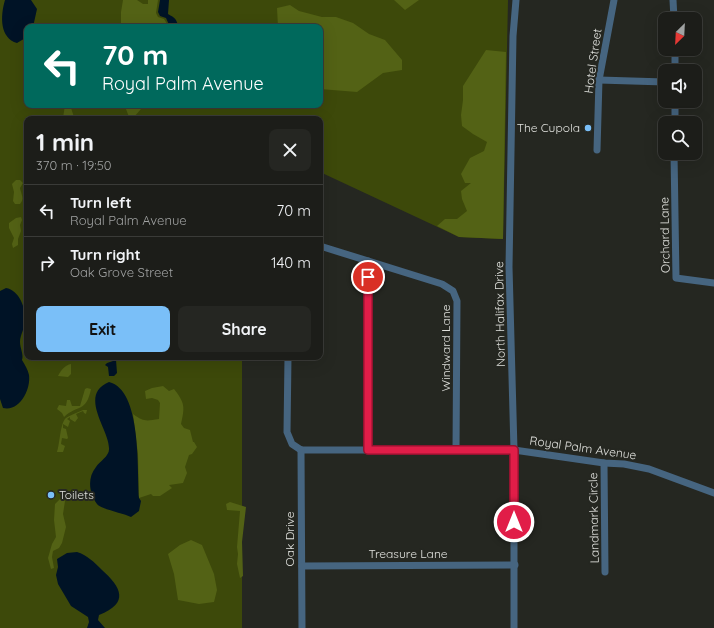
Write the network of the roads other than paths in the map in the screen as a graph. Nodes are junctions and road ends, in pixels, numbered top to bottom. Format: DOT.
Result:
graph roads {
  1 [pos="516,0"];
  2 [pos="614,0"];
  3 [pos="673,0"];
  4 [pos="674,12"];
  5 [pos="599,80"];
  6 [pos="658,82"];
  7 [pos="597,150"];
  8 [pos="674,160"];
  9 [pos="323,247"];
  10 [pos="368,261"];
  11 [pos="714,283"];
  12 [pos="288,360"];
  13 [pos="301,450"];
  14 [pos="368,450"];
  15 [pos="456,450"];
  16 [pos="514,450"];
  17 [pos="604,463"];
  18 [pos="714,492"];
  19 [pos="514,565"];
  20 [pos="302,566"];
  21 [pos="605,572"];
  22 [pos="302,628"];
  23 [pos="514,628"];
  1 -- 16 [label="street, North Halifax Drive"];
  2 -- 5 [label="street, Hotel Street"];
  3 -- 4 [label="street"];
  5 -- 6 [label="street"];
  5 -- 7 [label="street, Hotel Street"];
  8 -- 11 [label="street, Orchard Lane"];
  9 -- 10 [label="street, Windward Lane"];
  10 -- 14 [label="street"];
  10 -- 15 [label="street, Windward Lane"];
  12 -- 13 [label="street"];
  13 -- 14 [label="street, Royal Palm Avenue"];
  13 -- 20 [label="street, Oak Drive"];
  14 -- 15 [label="street, Royal Palm Avenue"];
  15 -- 16 [label="street, Royal Palm Avenue"];
  16 -- 17 [label="street, Royal Palm Avenue"];
  16 -- 19 [label="street, North Halifax Drive"];
  17 -- 18 [label="street, Royal Palm Avenue"];
  17 -- 21 [label="street, Landmark Circle"];
  19 -- 20 [label="street, Treasure Lane"];
  19 -- 23 [label="street, North Halifax Drive"];
  20 -- 22 [label="street, Oak Drive"];
}
